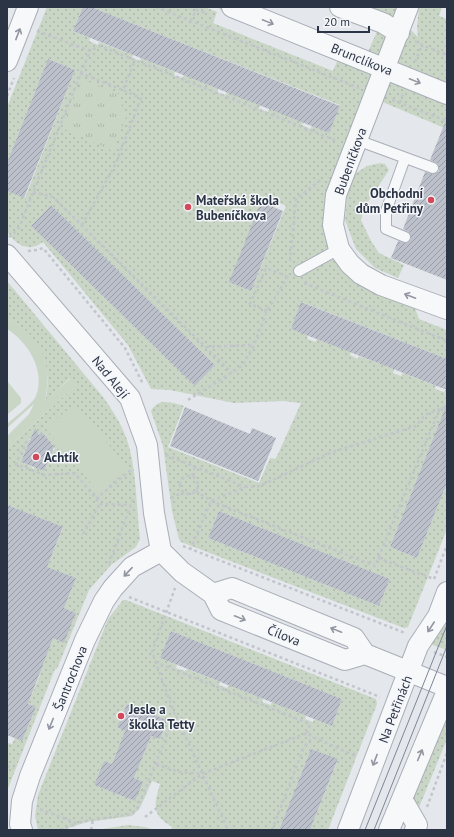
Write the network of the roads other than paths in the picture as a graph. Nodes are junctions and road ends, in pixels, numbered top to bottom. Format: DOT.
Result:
graph roads {
  1 [pos="28,7"];
  2 [pos="232,7"];
  3 [pos="340,7"];
  4 [pos="408,7"];
  5 [pos="405,36"];
  6 [pos="7,61"];
  7 [pos="385,69"];
  8 [pos="447,94"];
  9 [pos="357,140"];
  10 [pos="404,158"];
  11 [pos="433,168"];
  12 [pos="405,237"];
  13 [pos="14,249"];
  14 [pos="339,249"];
  15 [pos="299,271"];
  16 [pos="447,309"];
  17 [pos="169,547"];
  18 [pos="440,586"];
  19 [pos="409,672"];
  20 [pos="447,687"];
  21 [pos="447,691"];
  22 [pos="402,799"];
  23 [pos="22,830"];
  24 [pos="348,830"];
  25 [pos="389,830"];
  26 [pos="415,830"];
  6 -- 1 [label="street, one-way"];
  2 -- 7 [label="street, Brunclíkova, one-way"];
  3 -- 5 [label="street"];
  4 -- 5 [label="street, Bubeníčkova"];
  5 -- 7 [label="street, Bubeníčkova"];
  7 -- 8 [label="street, Brunclíkova, one-way"];
  7 -- 9 [label="street, Bubeníčkova"];
  9 -- 10 [label="lane"];
  9 -- 14 [label="street, Bubeníčkova"];
  10 -- 11 [label="lane"];
  10 -- 12 [label="lane"];
  13 -- 17 [label="street, Nad Alejí"];
  14 -- 15 [label="lane"];
  16 -- 14 [label="street, Bubeníčkova, one-way"];
  17 -- 19 [label="street, Čílova"];
  17 -- 23 [label="street, Šantrochova, one-way"];
  18 -- 19 [label="street, Na Petřinách, one-way"];
  19 -- 20 [label="street, Čílova"];
  19 -- 24 [label="street, Na Petřinách, one-way"];
  22 -- 21 [label="street, one-way"];
  22 -- 25 [label="street"];
  22 -- 26 [label="street"];
}
